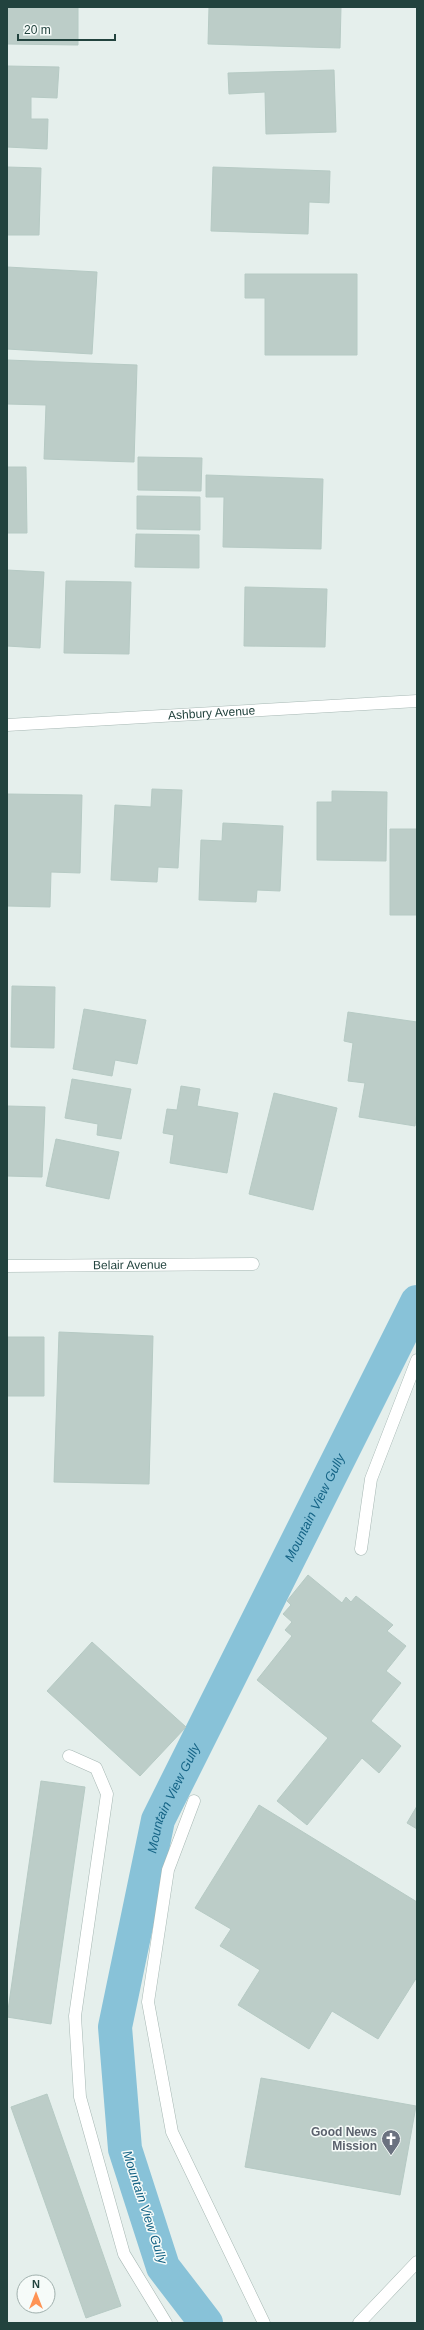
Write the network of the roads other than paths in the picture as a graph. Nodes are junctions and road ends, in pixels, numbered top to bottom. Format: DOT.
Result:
graph roads {
  1 [pos="417,701"];
  2 [pos="7,725"];
  3 [pos="253,1264"];
  4 [pos="7,1266"];
  5 [pos="417,1360"];
  6 [pos="360,1549"];
  7 [pos="69,1756"];
  8 [pos="194,1800"];
  9 [pos="417,2262"];
  10 [pos="166,2323"];
  11 [pos="264,2323"];
  12 [pos="360,2323"];
  1 -- 2 [label="street, Ashbury Avenue"];
  3 -- 4 [label="street, Belair Avenue"];
  5 -- 6 [label="street"];
  7 -- 10 [label="street"];
  8 -- 11 [label="street"];
  9 -- 12 [label="street"];
}
